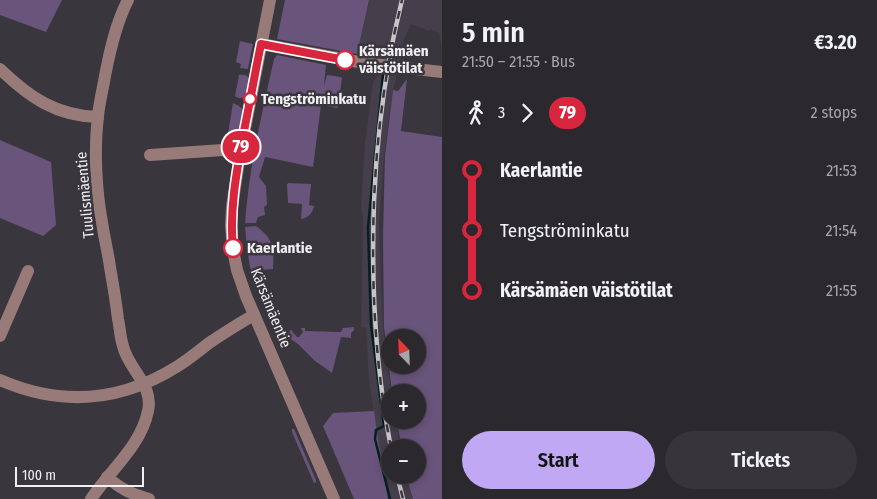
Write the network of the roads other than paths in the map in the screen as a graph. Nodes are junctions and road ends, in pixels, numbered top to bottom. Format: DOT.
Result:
graph roads {
  1 [pos="128,0"];
  2 [pos="270,0"];
  3 [pos="261,44"];
  4 [pos="0,69"];
  5 [pos="442,72"];
  6 [pos="98,117"];
  7 [pos="240,154"];
  8 [pos="150,155"];
  9 [pos="28,271"];
  10 [pos="254,315"];
  11 [pos="0,336"];
  12 [pos="0,380"];
  13 [pos="144,384"];
  14 [pos="107,477"];
  15 [pos="91,499"];
  16 [pos="149,499"];
  17 [pos="334,499"];
  1 -- 6 [label="street, Tuulismäentie"];
  2 -- 3 [label="street, Kärsämäentie"];
  3 -- 5 [label="street"];
  3 -- 7 [label="street, Kärsämäentie"];
  4 -- 6 [label="street"];
  6 -- 13 [label="street, Tuulismäentie"];
  7 -- 8 [label="street"];
  7 -- 10 [label="street, Kärsämäentie"];
  9 -- 11 [label="street"];
  10 -- 13 [label="street"];
  10 -- 17 [label="street, Kärsämäentie"];
  12 -- 13 [label="street"];
  13 -- 14 [label="street"];
  14 -- 15 [label="street"];
  14 -- 16 [label="street"];
}
